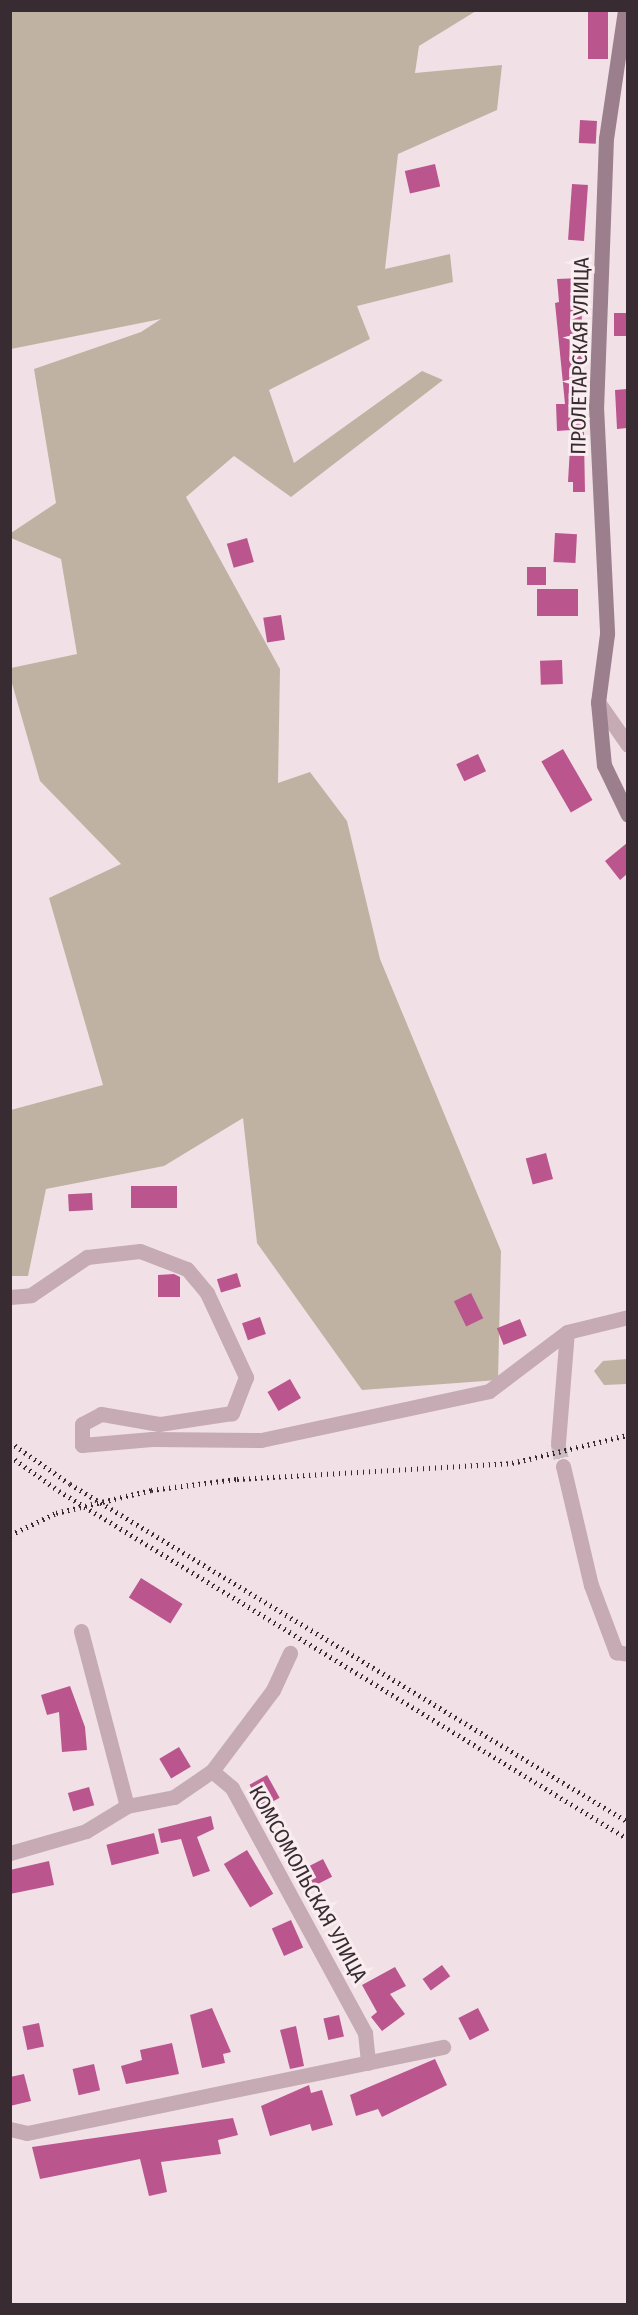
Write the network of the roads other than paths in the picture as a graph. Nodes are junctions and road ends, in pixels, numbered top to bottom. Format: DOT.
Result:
graph roads {
  1 [pos="625,10"];
  2 [pos="598,702"];
  3 [pos="627,745"];
  4 [pos="627,815"];
  5 [pos="10,1297"];
  6 [pos="627,1317"];
  7 [pos="567,1332"];
  8 [pos="558,1443"];
  9 [pos="563,1466"];
  10 [pos="81,1631"];
  11 [pos="290,1653"];
  12 [pos="627,1654"];
  13 [pos="212,1771"];
  14 [pos="127,1806"];
  15 [pos="10,1853"];
  16 [pos="443,2047"];
  17 [pos="368,2063"];
  18 [pos="10,2129"];
  1 -- 2 [label="street, ПРОЛЕТАРСКАЯ УЛИЦА"];
  2 -- 3 [label="street"];
  2 -- 4 [label="street, ПРОЛЕТАРСКАЯ УЛИЦА"];
  5 -- 7 [label="street"];
  6 -- 7 [label="street"];
  7 -- 8 [label="street"];
  9 -- 12 [label="street"];
  10 -- 14 [label="street"];
  11 -- 13 [label="street"];
  13 -- 14 [label="street"];
  13 -- 17 [label="street, КОМСОМОЛЬСКАЯ УЛИЦА"];
  14 -- 15 [label="street"];
  16 -- 17 [label="street"];
  17 -- 18 [label="street"];
}
